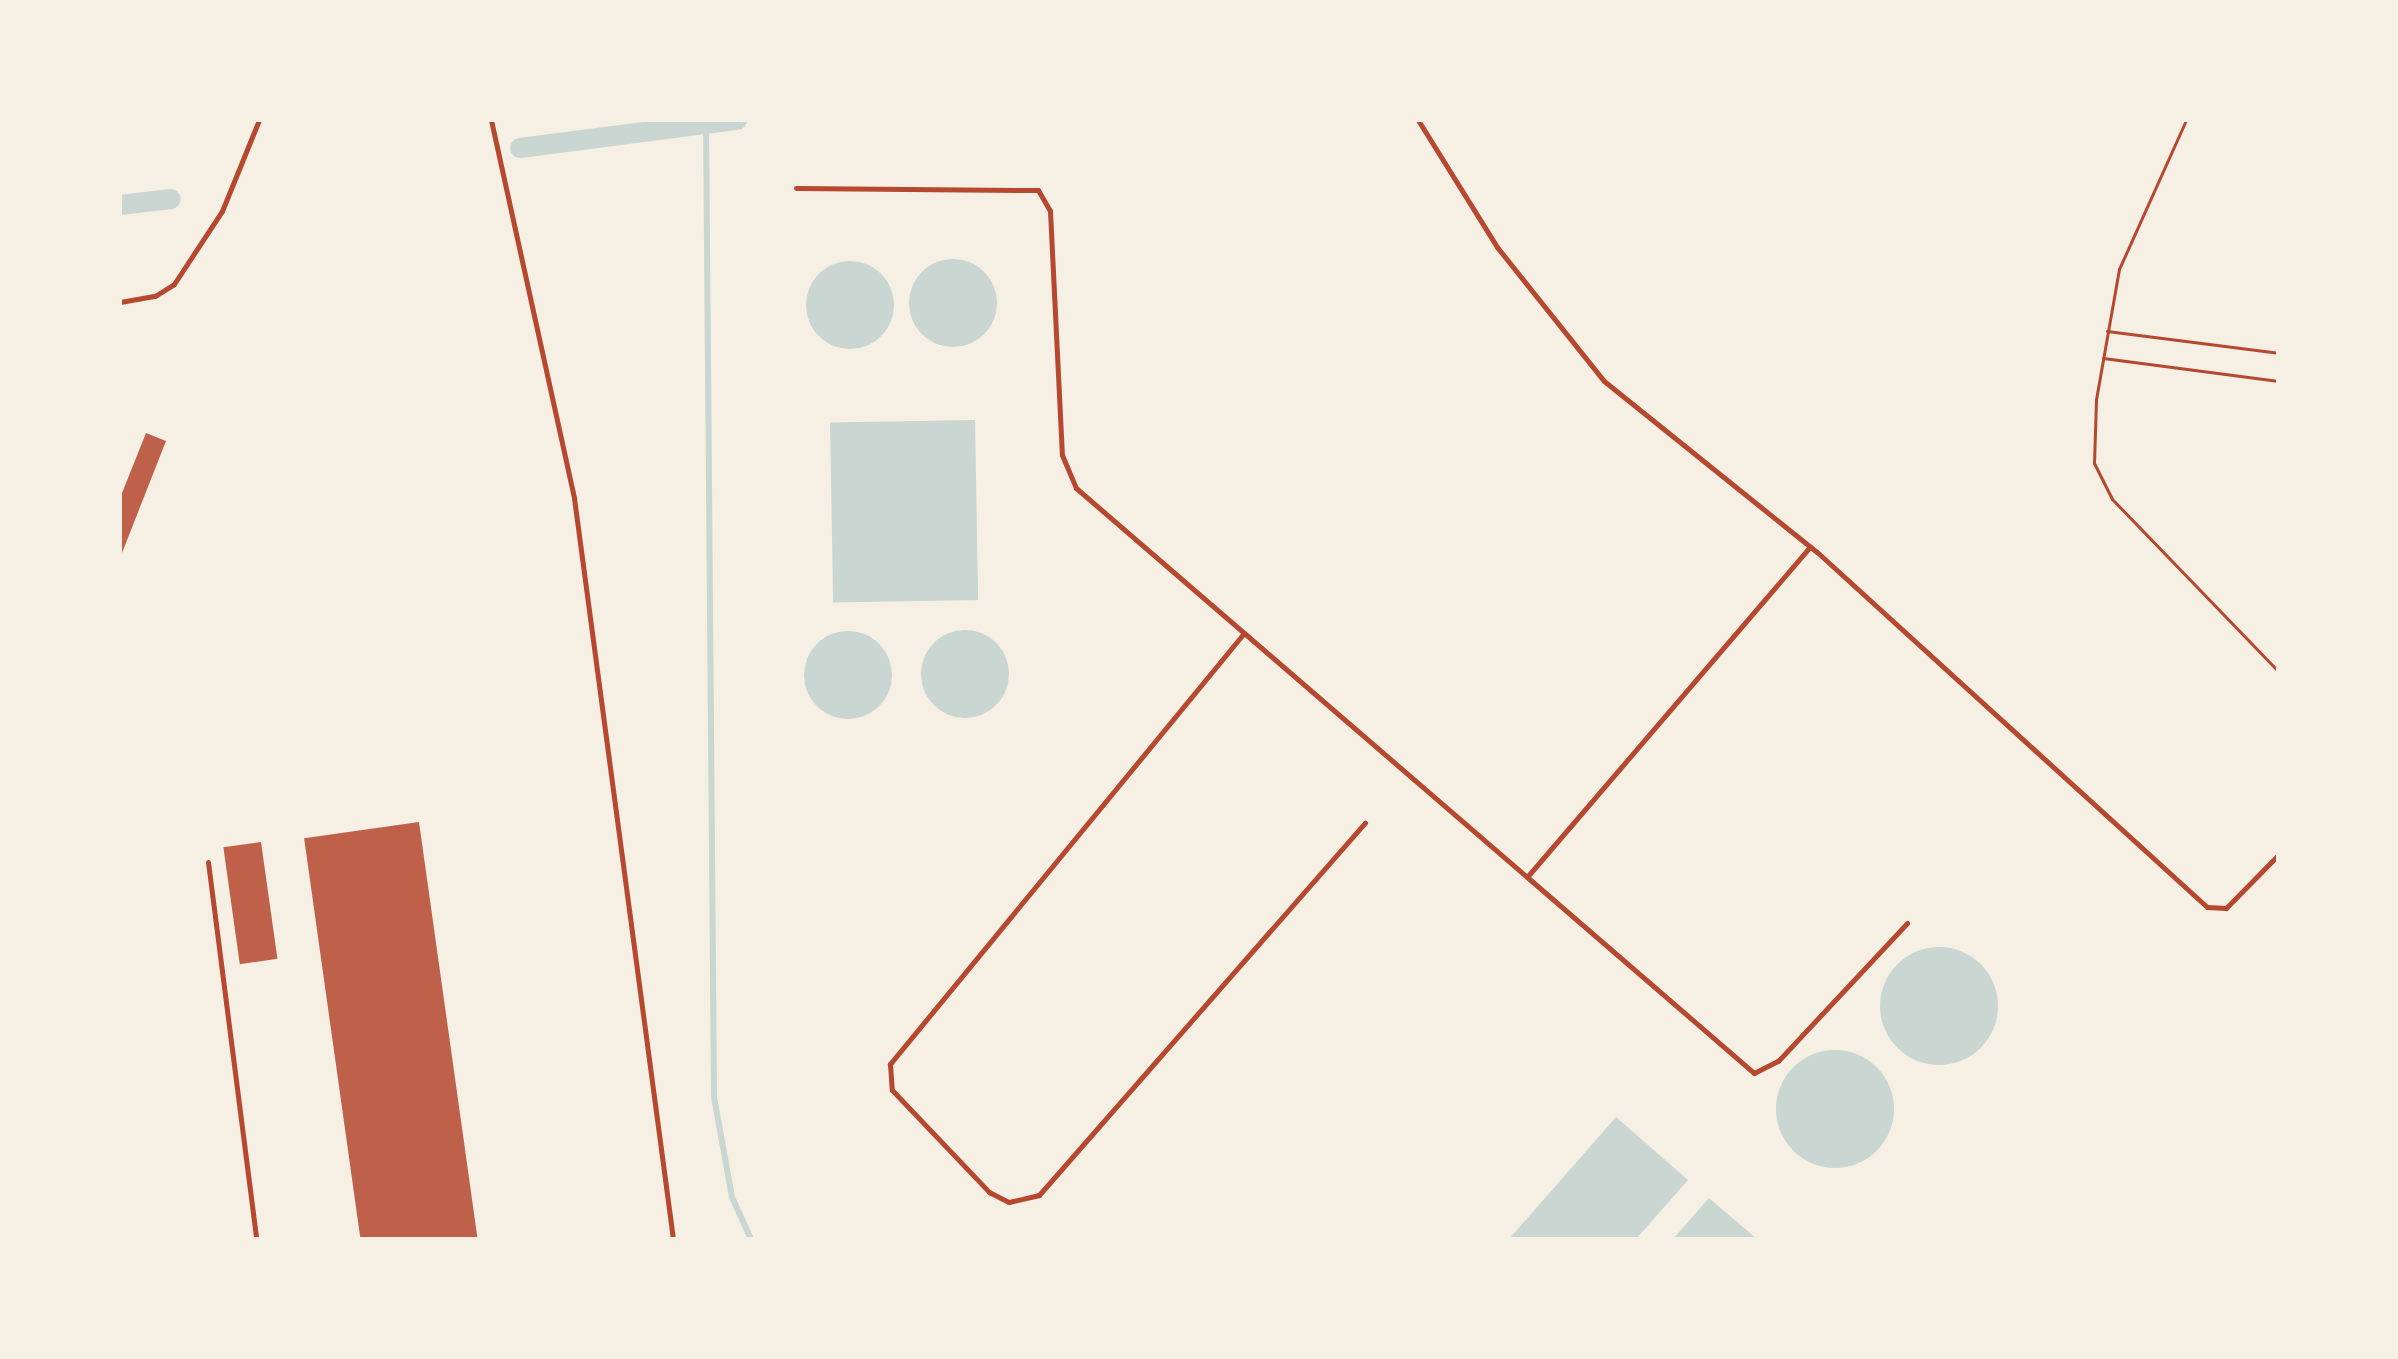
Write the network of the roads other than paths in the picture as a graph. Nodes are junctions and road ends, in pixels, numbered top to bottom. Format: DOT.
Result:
graph roads {
  1 [pos="259,120"];
  2 [pos="491,120"];
  3 [pos="1418,120"];
  4 [pos="796,188"];
  5 [pos="120,302"];
  6 [pos="1810,547"];
  7 [pos="1244,633"];
  8 [pos="1365,823"];
  9 [pos="2278,855"];
  10 [pos="208,862"];
  11 [pos="1527,877"];
  12 [pos="1907,923"];
  13 [pos="256,1239"];
  14 [pos="673,1239"];
  1 -- 5 [label="lane"];
  2 -- 14 [label="lane"];
  3 -- 6 [label="lane"];
  4 -- 7 [label="lane"];
  6 -- 9 [label="lane"];
  6 -- 11 [label="lane"];
  7 -- 8 [label="lane"];
  7 -- 11 [label="lane"];
  10 -- 13 [label="lane"];
  11 -- 12 [label="lane"];
}
